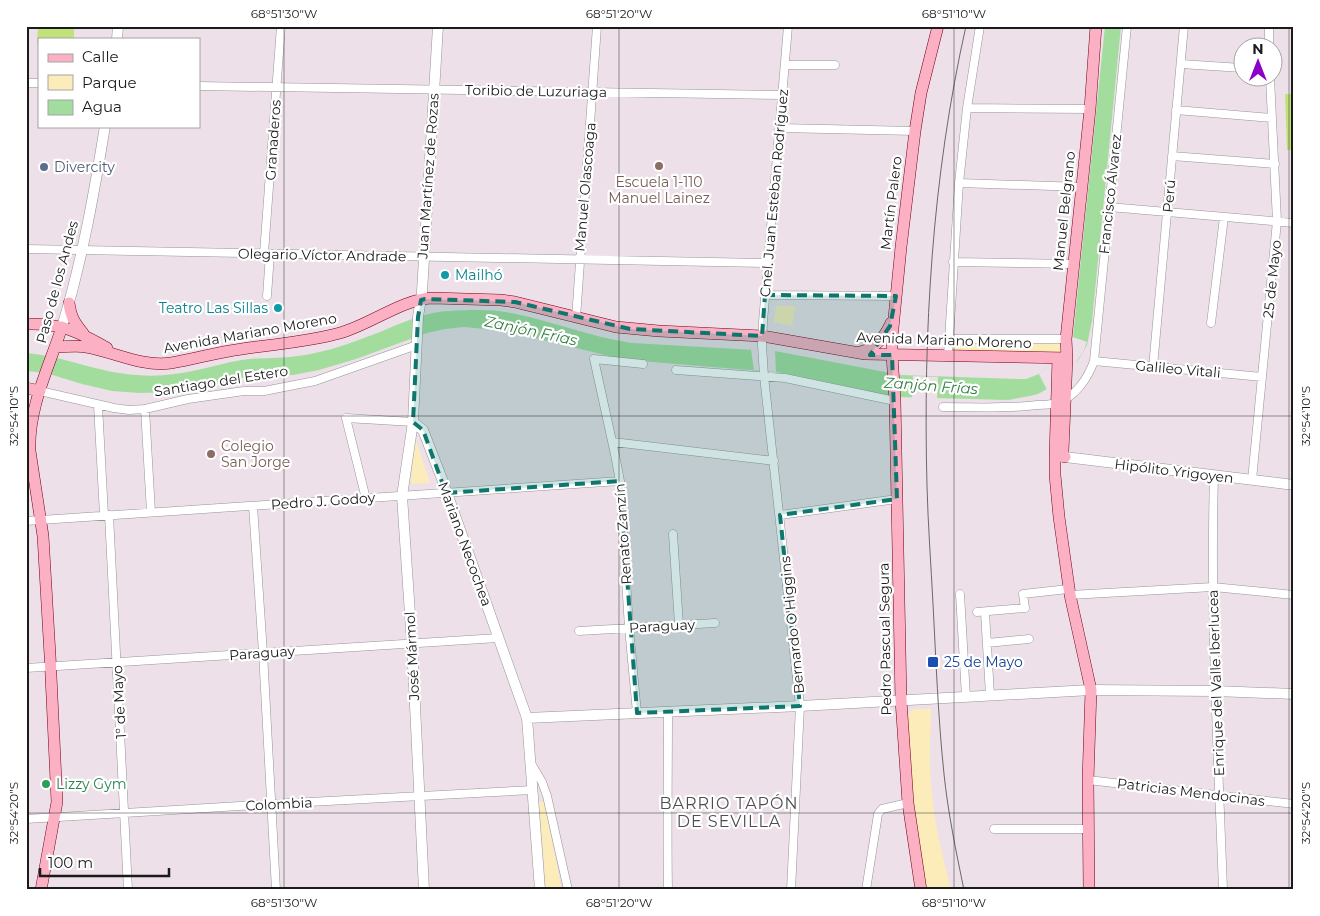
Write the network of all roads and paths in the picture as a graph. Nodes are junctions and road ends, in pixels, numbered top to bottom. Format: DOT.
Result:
graph roads {
  1 [pos="281,26"];
  2 [pos="438,26"];
  3 [pos="596,26"];
  4 [pos="788,26"];
  5 [pos="938,26"];
  6 [pos="980,26"];
  7 [pos="1096,26"];
  8 [pos="1127,26"];
  9 [pos="1184,26"];
  10 [pos="1181,64"];
  11 [pos="785,65"];
  12 [pos="835,65"];
  13 [pos="1232,67"];
  14 [pos="200,86"];
  15 [pos="276,87"];
  16 [pos="1270,88"];
  17 [pos="434,89"];
  18 [pos="593,92"];
  19 [pos="782,95"];
  20 [pos="967,108"];
  21 [pos="1090,108"];
  22 [pos="1176,110"];
  23 [pos="1272,118"];
  24 [pos="106,128"];
  25 [pos="780,128"];
  26 [pos="915,131"];
  27 [pos="1172,156"];
  28 [pos="1274,164"];
  29 [pos="959,183"];
  30 [pos="1082,187"];
  31 [pos="1109,207"];
  32 [pos="1168,212"];
  33 [pos="1224,217"];
  34 [pos="1277,222"];
  35 [pos="1294,223"];
  36 [pos="26,249"];
  37 [pos="83,250"];
  38 [pos="267,253"];
  39 [pos="423,256"];
  40 [pos="580,260"];
  41 [pos="953,262"];
  42 [pos="767,263"];
  43 [pos="1074,264"];
  44 [pos="765,294"];
  45 [pos="267,296"];
  46 [pos="896,296"];
  47 [pos="421,300"];
  48 [pos="69,303"];
  49 [pos="894,315"];
  50 [pos="576,318"];
  51 [pos="1211,323"];
  52 [pos="26,324"];
  53 [pos="62,327"];
  54 [pos="417,331"];
  55 [pos="84,335"];
  56 [pos="762,336"];
  57 [pos="949,339"];
  58 [pos="1066,339"];
  59 [pos="54,352"];
  60 [pos="855,353"];
  61 [pos="117,354"];
  62 [pos="892,356"];
  63 [pos="948,356"];
  64 [pos="1063,358"];
  65 [pos="763,361"];
  66 [pos="1094,361"];
  67 [pos="643,364"];
  68 [pos="1153,367"];
  69 [pos="676,370"];
  70 [pos="764,373"];
  71 [pos="1262,377"];
  72 [pos="26,388"];
  73 [pos="894,390"];
  74 [pos="40,391"];
  75 [pos="1061,401"];
  76 [pos="98,405"];
  77 [pos="943,407"];
  78 [pos="145,409"];
  79 [pos="412,422"];
  80 [pos="613,442"];
  81 [pos="1059,456"];
  82 [pos="774,461"];
  83 [pos="1214,476"];
  84 [pos="1252,480"];
  85 [pos="620,481"];
  86 [pos="1294,485"];
  87 [pos="446,493"];
  88 [pos="402,496"];
  89 [pos="366,498"];
  90 [pos="897,499"];
  91 [pos="253,506"];
  92 [pos="151,512"];
  93 [pos="106,515"];
  94 [pos="780,515"];
  95 [pos="41,520"];
  96 [pos="26,521"];
  97 [pos="673,534"];
  98 [pos="1213,587"];
  99 [pos="1069,592"];
  100 [pos="960,594"];
  101 [pos="1294,595"];
  102 [pos="715,623"];
  103 [pos="679,625"];
  104 [pos="629,628"];
  105 [pos="579,631"];
  106 [pos="498,638"];
  107 [pos="1029,639"];
  108 [pos="987,643"];
  109 [pos="412,644"];
  110 [pos="263,653"];
  111 [pos="117,662"];
  112 [pos="51,666"];
  113 [pos="26,668"];
  114 [pos="1090,690"];
  115 [pos="1216,691"];
  116 [pos="1294,694"];
  117 [pos="990,695"];
  118 [pos="966,697"];
  119 [pos="901,700"];
  120 [pos="800,706"];
  121 [pos="668,711"];
  122 [pos="637,712"];
  123 [pos="527,718"];
  124 [pos="531,763"];
  125 [pos="1088,780"];
  126 [pos="533,790"];
  127 [pos="418,796"];
  128 [pos="1219,796"];
  129 [pos="908,803"];
  130 [pos="272,804"];
  131 [pos="1294,804"];
  132 [pos="124,813"];
  133 [pos="55,817"];
  134 [pos="26,819"];
  135 [pos="994,829"];
  136 [pos="1088,829"];
  137 [pos="41,890"];
  138 [pos="128,890"];
  139 [pos="276,890"];
  140 [pos="424,890"];
  141 [pos="540,890"];
  142 [pos="568,890"];
  143 [pos="668,890"];
  144 [pos="791,890"];
  145 [pos="866,890"];
  146 [pos="920,890"];
  147 [pos="1089,890"];
  148 [pos="1222,890"];
  1 -- 15 [label="street, Granaderos"];
  2 -- 17 [label="street, Juan Martínez de Rozas"];
  3 -- 18 [label="street, Manuel Olascoaga"];
  4 -- 11 [label="street, Cnel. Juan Esteban Rodríguez"];
  5 -- 26 [label="main road, Martín Palero"];
  6 -- 20 [label="street"];
  7 -- 21 [label="main road, Manuel Belgrano"];
  8 -- 31 [label="street, Francisco Álvarez"];
  9 -- 10 [label="street, Perú"];
  10 -- 13 [label="street"];
  10 -- 22 [label="street, Perú"];
  11 -- 12 [label="street"];
  11 -- 19 [label="street, Cnel. Juan Esteban Rodríguez"];
  14 -- 15 [label="street, Toribio de Luzuriaga"];
  15 -- 17 [label="street, Toribio de Luzuriaga"];
  15 -- 38 [label="street, Granaderos"];
  16 -- 23 [label="street, 25 de Mayo"];
  17 -- 18 [label="street, Toribio de Luzuriaga"];
  17 -- 39 [label="street, Juan Martínez de Rozas"];
  18 -- 19 [label="street, Toribio de Luzuriaga"];
  18 -- 40 [label="street, Manuel Olascoaga"];
  19 -- 25 [label="street, Cnel. Juan Esteban Rodríguez"];
  20 -- 21 [label="street"];
  20 -- 29 [label="street"];
  21 -- 30 [label="main road, Manuel Belgrano"];
  22 -- 23 [label="street"];
  22 -- 27 [label="street, Perú"];
  23 -- 28 [label="street, 25 de Mayo"];
  24 -- 37 [label="street, Paso de los Andes"];
  25 -- 26 [label="street"];
  25 -- 42 [label="street, Cnel. Juan Esteban Rodríguez"];
  26 -- 46 [label="main road, Martín Palero"];
  27 -- 28 [label="street"];
  27 -- 32 [label="street, Perú"];
  28 -- 34 [label="street, 25 de Mayo"];
  29 -- 30 [label="street"];
  29 -- 41 [label="street"];
  30 -- 43 [label="main road, Manuel Belgrano"];
  31 -- 32 [label="street"];
  31 -- 66 [label="street, Francisco Álvarez"];
  32 -- 33 [label="street"];
  32 -- 68 [label="street, Perú"];
  33 -- 34 [label="street"];
  33 -- 51 [label="street"];
  34 -- 35 [label="street"];
  34 -- 71 [label="street, 25 de Mayo"];
  36 -- 37 [label="street, Olegario Víctor Andrade"];
  37 -- 38 [label="street, Olegario Víctor Andrade"];
  37 -- 48 [label="street, Paso de los Andes"];
  38 -- 39 [label="street, Olegario Víctor Andrade"];
  38 -- 45 [label="street, Granaderos"];
  39 -- 40 [label="street, Olegario Víctor Andrade"];
  39 -- 47 [label="street, Juan Martínez de Rozas"];
  40 -- 42 [label="street, Olegario Víctor Andrade"];
  40 -- 50 [label="street, Manuel Olascoaga"];
  41 -- 43 [label="street"];
  41 -- 57 [label="street"];
  42 -- 44 [label="street, Cnel. Juan Esteban Rodríguez"];
  43 -- 58 [label="main road, Manuel Belgrano"];
  44 -- 46 [label="street"];
  44 -- 56 [label="street, Cnel. Juan Esteban Rodríguez"];
  46 -- 49 [label="main road, Martín Palero"];
  47 -- 50 [label="main road, Avenida Mariano Moreno"];
  47 -- 54 [label="street, Juan Martínez de Rozas"];
  47 -- 61 [label="main road, Avenida Mariano Moreno"];
  48 -- 53 [label="street, Paso de los Andes"];
  48 -- 55 [label="main road"];
  49 -- 60 [label="main road"];
  49 -- 62 [label="main road, Martín Palero"];
  50 -- 56 [label="main road, Avenida Mariano Moreno"];
  52 -- 53 [label="main road, Avenida Mariano Moreno"];
  53 -- 55 [label="main road, Avenida Mariano Moreno"];
  53 -- 59 [label="main road, Paso de los Andes"];
  54 -- 78 [label="street, Santiago del Estero"];
  54 -- 79 [label="street"];
  55 -- 61 [label="main road, Avenida Mariano Moreno"];
  56 -- 60 [label="main road, Avenida Mariano Moreno"];
  56 -- 65 [label="street, Cnel. Juan Esteban Rodríguez"];
  57 -- 58 [label="street"];
  57 -- 63 [label="street"];
  58 -- 64 [label="main road, Manuel Belgrano"];
  59 -- 61 [label="main road, Avenida Mariano Moreno"];
  59 -- 74 [label="main road, Paso de los Andes"];
  60 -- 62 [label="main road, Avenida Mariano Moreno"];
  62 -- 63 [label="main road, Avenida Mariano Moreno"];
  62 -- 73 [label="main road, Martín Palero"];
  63 -- 64 [label="main road, Avenida Mariano Moreno"];
  64 -- 75 [label="main road, Manuel Belgrano"];
  64 -- 75 [label="main road, Manuel Belgrano"];
  65 -- 70 [label="street, Bernardo O'Higgins"];
  66 -- 68 [label="street, Galileo Vitali"];
  66 -- 75 [label="street"];
  67 -- 80 [label="street, Renato Zanzín"];
  68 -- 71 [label="street, Galileo Vitali"];
  69 -- 70 [label="street"];
  70 -- 73 [label="street"];
  70 -- 82 [label="street, Bernardo O'Higgins"];
  71 -- 84 [label="street, 25 de Mayo"];
  72 -- 74 [label="main road, Santiago del Estero"];
  73 -- 90 [label="main road, Pedro Pascual Segura"];
  74 -- 76 [label="street, Santiago del Estero"];
  74 -- 95 [label="main road, Paso de los Andes"];
  75 -- 77 [label="street"];
  75 -- 81 [label="main road"];
  76 -- 78 [label="street, Santiago del Estero"];
  76 -- 93 [label="street, 1° de Mayo"];
  78 -- 92 [label="street"];
  79 -- 87 [label="street, Mariano Necochea"];
  79 -- 88 [label="street, José Mármol"];
  79 -- 89 [label="street"];
  80 -- 82 [label="street"];
  80 -- 85 [label="street, Renato Zanzín"];
  81 -- 83 [label="street, Hipólito Yrigoyen"];
  81 -- 99 [label="main road"];
  82 -- 94 [label="street, Bernardo O'Higgins"];
  83 -- 84 [label="street, Hipólito Yrigoyen"];
  83 -- 98 [label="street, Enrique del Valle Iberlucea"];
  84 -- 86 [label="street, Hipólito Yrigoyen"];
  85 -- 87 [label="street, Pedro J. Godoy"];
  85 -- 104 [label="street, Renato Zanzín"];
  87 -- 88 [label="street, Pedro J. Godoy"];
  87 -- 106 [label="street, Mariano Necochea"];
  88 -- 89 [label="street, Pedro J. Godoy"];
  88 -- 109 [label="street, José Mármol"];
  89 -- 91 [label="street, Pedro J. Godoy"];
  90 -- 94 [label="street"];
  90 -- 119 [label="main road, Pedro Pascual Segura"];
  91 -- 92 [label="street, Pedro J. Godoy"];
  91 -- 110 [label="street"];
  92 -- 93 [label="street, Pedro J. Godoy"];
  93 -- 95 [label="street, Pedro J. Godoy"];
  93 -- 111 [label="street, 1° de Mayo"];
  94 -- 120 [label="street, Bernardo O'Higgins"];
  95 -- 96 [label="street, Pedro J. Godoy"];
  95 -- 112 [label="main road, Paso de los Andes"];
  97 -- 103 [label="street"];
  98 -- 99 [label="street"];
  98 -- 101 [label="street"];
  98 -- 115 [label="street, Enrique del Valle Iberlucea"];
  99 -- 108 [label="street"];
  99 -- 114 [label="main road"];
  100 -- 118 [label="street"];
  102 -- 103 [label="street, Paraguay"];
  103 -- 104 [label="street, Paraguay"];
  104 -- 105 [label="street, Paraguay"];
  104 -- 122 [label="street, Renato Zanzín"];
  106 -- 109 [label="street, Paraguay"];
  106 -- 123 [label="street, Mariano Necochea"];
  107 -- 108 [label="street"];
  108 -- 117 [label="street"];
  109 -- 110 [label="street, Paraguay"];
  109 -- 127 [label="street, José Mármol"];
  110 -- 111 [label="street, Paraguay"];
  110 -- 130 [label="street"];
  111 -- 112 [label="street, Paraguay"];
  111 -- 132 [label="street, 1° de Mayo"];
  112 -- 113 [label="street, Paraguay"];
  112 -- 133 [label="main road, Paso de los Andes"];
  114 -- 115 [label="street"];
  114 -- 117 [label="street"];
  114 -- 125 [label="main road"];
  115 -- 116 [label="street"];
  115 -- 128 [label="street, Enrique del Valle Iberlucea"];
  117 -- 118 [label="street"];
  118 -- 119 [label="street"];
  119 -- 120 [label="street"];
  119 -- 129 [label="main road, Pedro Pascual Segura"];
  120 -- 121 [label="street"];
  120 -- 144 [label="street, Bernardo O'Higgins"];
  121 -- 122 [label="street"];
  121 -- 143 [label="street"];
  122 -- 123 [label="street"];
  123 -- 124 [label="street, Mariano Necochea"];
  124 -- 126 [label="street, Mariano Necochea"];
  124 -- 142 [label="street, Mariano Necochea"];
  125 -- 128 [label="street, Patricias Mendocinas"];
  125 -- 136 [label="main road"];
  126 -- 127 [label="street, Colombia"];
  126 -- 141 [label="street, Mariano Necochea"];
  127 -- 130 [label="street, Colombia"];
  127 -- 140 [label="street, José Mármol"];
  128 -- 131 [label="street, Patricias Mendocinas"];
  128 -- 148 [label="street, Enrique del Valle Iberlucea"];
  129 -- 145 [label="street"];
  129 -- 146 [label="main road, Pedro Pascual Segura"];
  130 -- 132 [label="street, Colombia"];
  130 -- 139 [label="street"];
  132 -- 133 [label="street, Colombia"];
  132 -- 138 [label="street, 1° de Mayo"];
  133 -- 134 [label="street, Colombia"];
  133 -- 137 [label="main road, Paso de los Andes"];
  135 -- 136 [label="street"];
  136 -- 147 [label="main road"];
}
